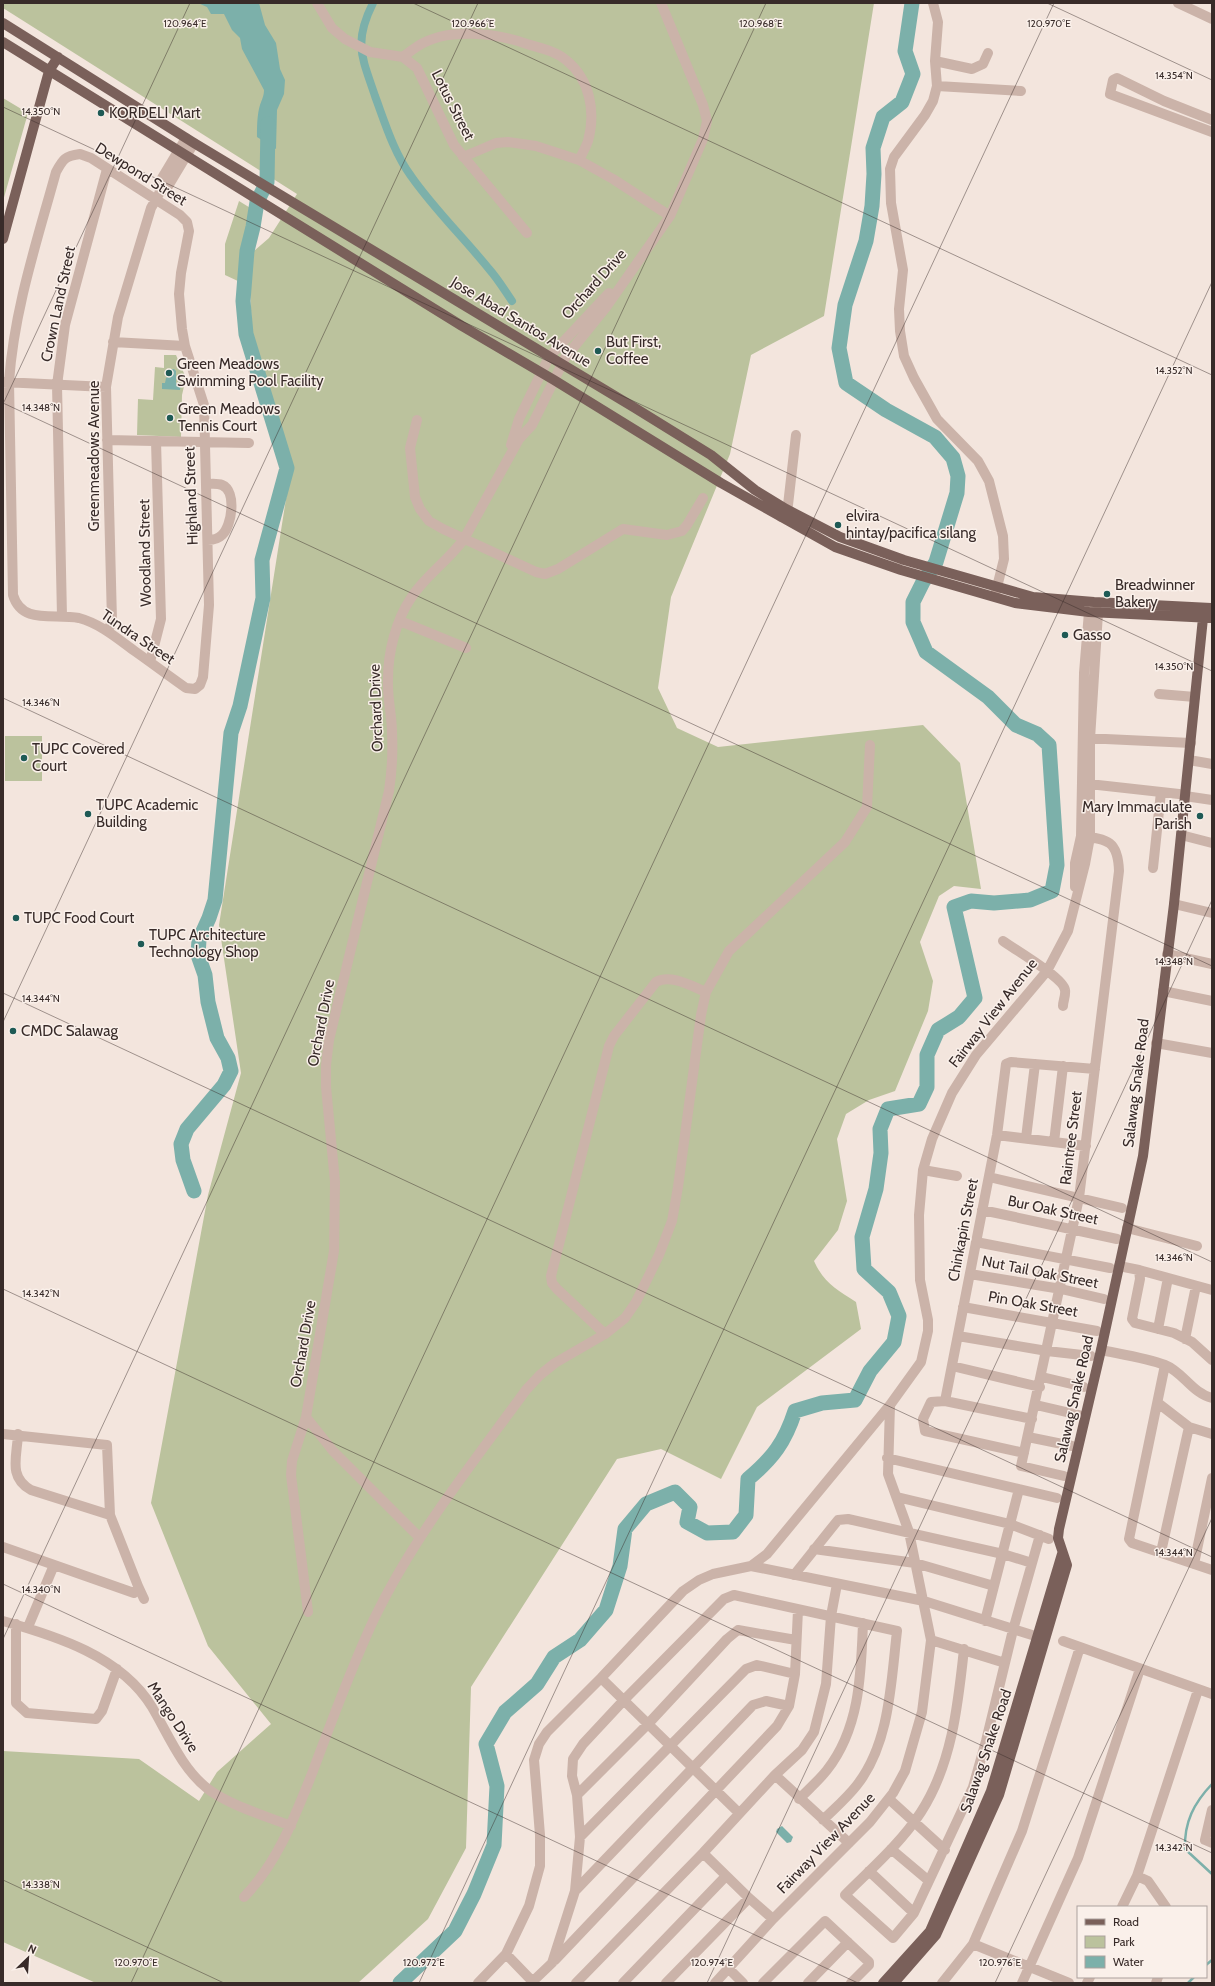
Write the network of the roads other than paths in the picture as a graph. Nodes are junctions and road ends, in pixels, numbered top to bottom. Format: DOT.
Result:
graph roads {
  1 [pos="317,3"];
  2 [pos="661,3"];
  3 [pos="933,3"];
  4 [pos="1178,3"];
  5 [pos="1212,19"];
  6 [pos="3,23"];
  7 [pos="3,42"];
  8 [pos="988,53"];
  9 [pos="58,57"];
  10 [pos="403,57"];
  11 [pos="935,61"];
  12 [pos="49,71"];
  13 [pos="937,86"];
  14 [pos="1021,91"];
  15 [pos="1212,120"];
  16 [pos="1212,132"];
  17 [pos="190,141"];
  18 [pos="183,154"];
  19 [pos="463,157"];
  20 [pos="579,160"];
  21 [pos="107,169"];
  22 [pos="158,196"];
  23 [pos="670,216"];
  24 [pos="664,227"];
  25 [pos="189,231"];
  26 [pos="527,233"];
  27 [pos="3,239"];
  28 [pos="113,342"];
  29 [pos="185,346"];
  30 [pos="549,357"];
  31 [pos="562,364"];
  32 [pos="541,372"];
  33 [pos="554,380"];
  34 [pos="6,382"];
  35 [pos="57,385"];
  36 [pos="106,387"];
  37 [pos="417,420"];
  38 [pos="796,435"];
  39 [pos="107,440"];
  40 [pos="156,441"];
  41 [pos="205,442"];
  42 [pos="249,443"];
  43 [pos="500,472"];
  44 [pos="206,484"];
  45 [pos="703,498"];
  46 [pos="784,513"];
  47 [pos="464,539"];
  48 [pos="208,540"];
  49 [pos="996,593"];
  50 [pos="1094,602"];
  51 [pos="1094,613"];
  52 [pos="1208,613"];
  53 [pos="62,616"];
  54 [pos="400,621"];
  55 [pos="108,631"];
  56 [pos="466,648"];
  57 [pos="150,662"];
  58 [pos="195,689"];
  59 [pos="1159,694"];
  60 [pos="1195,697"];
  61 [pos="1086,738"];
  62 [pos="1191,744"];
  63 [pos="870,745"];
  64 [pos="1189,760"];
  65 [pos="1212,764"];
  66 [pos="1089,784"];
  67 [pos="1161,792"];
  68 [pos="1182,795"];
  69 [pos="1212,800"];
  70 [pos="1181,835"];
  71 [pos="1085,837"];
  72 [pos="1212,843"];
  73 [pos="1153,868"];
  74 [pos="1174,904"];
  75 [pos="1212,913"];
  76 [pos="1002,941"];
  77 [pos="1167,954"];
  78 [pos="1212,964"];
  79 [pos="1046,971"];
  80 [pos="1163,991"];
  81 [pos="706,992"];
  82 [pos="1212,1001"];
  83 [pos="1063,1006"];
  84 [pos="1156,1043"];
  85 [pos="1212,1053"];
  86 [pos="1035,1064"];
  87 [pos="1063,1066"];
  88 [pos="1095,1070"];
  89 [pos="997,1135"];
  90 [pos="1026,1138"];
  91 [pos="1054,1142"];
  92 [pos="1086,1146"];
  93 [pos="923,1170"];
  94 [pos="957,1176"];
  95 [pos="989,1177"];
  96 [pos="1079,1198"];
  97 [pos="1122,1208"];
  98 [pos="982,1210"];
  99 [pos="1127,1228"];
  100 [pos="1074,1230"];
  101 [pos="1117,1239"];
  102 [pos="976,1242"];
  103 [pos="1197,1246"];
  104 [pos="1067,1261"];
  105 [pos="1114,1267"];
  106 [pos="1139,1270"];
  107 [pos="970,1274"];
  108 [pos="1168,1278"];
  109 [pos="1196,1286"];
  110 [pos="1061,1289"];
  111 [pos="1212,1290"];
  112 [pos="1104,1299"];
  113 [pos="963,1306"];
  114 [pos="1053,1323"];
  115 [pos="1158,1329"];
  116 [pos="1098,1330"];
  117 [pos="605,1334"];
  118 [pos="958,1336"];
  119 [pos="1185,1338"];
  120 [pos="1101,1350"];
  121 [pos="1047,1351"];
  122 [pos="1091,1356"];
  123 [pos="1211,1356"];
  124 [pos="1165,1365"];
  125 [pos="952,1366"];
  126 [pos="1041,1382"];
  127 [pos="1084,1387"];
  128 [pos="1212,1398"];
  129 [pos="945,1401"];
  130 [pos="1158,1403"];
  131 [pos="890,1405"];
  132 [pos="1036,1405"];
  133 [pos="1079,1415"];
  134 [pos="306,1417"];
  135 [pos="1032,1419"];
  136 [pos="1190,1427"];
  137 [pos="3,1434"];
  138 [pos="18,1434"];
  139 [pos="1212,1434"];
  140 [pos="1028,1437"];
  141 [pos="1072,1446"];
  142 [pos="1024,1453"];
  143 [pos="887,1458"];
  144 [pos="1064,1476"];
  145 [pos="1212,1478"];
  146 [pos="1019,1489"];
  147 [pos="897,1497"];
  148 [pos="1057,1498"];
  149 [pos="110,1515"];
  150 [pos="1010,1524"];
  151 [pos="909,1532"];
  152 [pos="419,1538"];
  153 [pos="3,1547"];
  154 [pos="814,1549"];
  155 [pos="1161,1552"];
  156 [pos="1003,1554"];
  157 [pos="915,1563"];
  158 [pos="1032,1563"];
  159 [pos="1194,1564"];
  160 [pos="54,1565"];
  161 [pos="751,1566"];
  162 [pos="1212,1570"];
  163 [pos="794,1575"];
  164 [pos="837,1584"];
  165 [pos="138,1586"];
  166 [pos="994,1586"];
  167 [pos="144,1599"];
  168 [pos="924,1601"];
  169 [pos="798,1610"];
  170 [pos="308,1612"];
  171 [pos="831,1616"];
  172 [pos="3,1621"];
  173 [pos="985,1621"];
  174 [pos="863,1623"];
  175 [pos="16,1624"];
  176 [pos="28,1627"];
  177 [pos="1013,1630"];
  178 [pos="1032,1636"];
  179 [pos="796,1640"];
  180 [pos="931,1640"];
  181 [pos="1063,1641"];
  182 [pos="1080,1647"];
  183 [pos="964,1649"];
  184 [pos="1004,1663"];
  185 [pos="1140,1668"];
  186 [pos="117,1669"];
  187 [pos="795,1674"];
  188 [pos="601,1678"];
  189 [pos="1198,1690"];
  190 [pos="1212,1694"];
  191 [pos="624,1700"];
  192 [pos="789,1706"];
  193 [pos="648,1724"];
  194 [pos="670,1746"];
  195 [pos="694,1769"];
  196 [pos="775,1774"];
  197 [pos="716,1790"];
  198 [pos="577,1795"];
  199 [pos="889,1798"];
  200 [pos="799,1799"];
  201 [pos="1212,1812"];
  202 [pos="739,1813"];
  203 [pos="823,1820"];
  204 [pos="914,1821"];
  205 [pos="291,1826"];
  206 [pos="580,1837"];
  207 [pos="849,1843"];
  208 [pos="1212,1843"];
  209 [pos="891,1849"];
  210 [pos="945,1850"];
  211 [pos="703,1852"];
  212 [pos="964,1863"];
  213 [pos="869,1871"];
  214 [pos="726,1876"];
  215 [pos="1137,1876"];
  216 [pos="929,1881"];
  217 [pos="576,1891"];
  218 [pos="244,1897"];
  219 [pos="748,1898"];
  220 [pos="1122,1906"];
  221 [pos="1165,1906"];
  222 [pos="914,1913"];
  223 [pos="774,1919"];
  224 [pos="848,1942"];
  225 [pos="973,1944"];
  226 [pos="506,1954"];
  227 [pos="552,1963"];
  228 [pos="1030,1967"];
  229 [pos="729,1969"];
  230 [pos="532,1982"];
  231 [pos="478,1983"];
  232 [pos="576,1983"];
  233 [pos="623,1983"];
  234 [pos="666,1983"];
  235 [pos="715,1983"];
  236 [pos="742,1983"];
  237 [pos="763,1983"];
  238 [pos="808,1983"];
  239 [pos="851,1983"];
  240 [pos="883,1983"];
  241 [pos="894,1983"];
  242 [pos="942,1983"];
  243 [pos="1022,1983"];
  244 [pos="1069,1983"];
  1 -- 10 [label="street"];
  2 -- 23 [label="street, Orchard Drive"];
  3 -- 11 [label="street"];
  4 -- 5 [label="street"];
  6 -- 9 [label="main road, Jose Abad Santos Avenue"];
  7 -- 12 [label="main road, Jose Abad Santos Avenue"];
  8 -- 11 [label="street"];
  9 -- 12 [label="main road"];
  9 -- 17 [label="main road, Jose Abad Santos Avenue"];
  10 -- 19 [label="street, Lotus Street"];
  10 -- 20 [label="street"];
  11 -- 13 [label="street"];
  12 -- 18 [label="main road, Jose Abad Santos Avenue"];
  12 -- 27 [label="main road"];
  13 -- 14 [label="street"];
  13 -- 49 [label="street"];
  15 -- 16 [label="street"];
  17 -- 18 [label="street, Greenmeadows Avenue"];
  17 -- 30 [label="main road, Jose Abad Santos Avenue"];
  18 -- 22 [label="street, Greenmeadows Avenue"];
  18 -- 32 [label="main road, Jose Abad Santos Avenue"];
  19 -- 20 [label="street"];
  19 -- 26 [label="street, Lotus Street"];
  20 -- 23 [label="street"];
  21 -- 22 [label="street, Dewpond Street"];
  21 -- 34 [label="street, Dewpond Street"];
  21 -- 35 [label="street, Crown Land Street"];
  22 -- 25 [label="street, Dewpond Street"];
  22 -- 28 [label="street, Greenmeadows Avenue"];
  23 -- 24 [label="street, Orchard Drive"];
  24 -- 30 [label="street, Orchard Drive"];
  24 -- 31 [label="street, Orchard Drive"];
  25 -- 29 [label="street, Highland Street"];
  28 -- 29 [label="street"];
  28 -- 36 [label="street, Greenmeadows Avenue"];
  29 -- 41 [label="street, Highland Street"];
  30 -- 31 [label="main road, Jose Abad Santos Avenue"];
  30 -- 32 [label="street, Orchard Drive"];
  31 -- 33 [label="street, Orchard Drive"];
  31 -- 46 [label="main road, Jose Abad Santos Avenue"];
  32 -- 33 [label="main road, Jose Abad Santos Avenue"];
  32 -- 43 [label="street, Orchard Drive"];
  33 -- 43 [label="street, Orchard Drive"];
  33 -- 46 [label="main road, Jose Abad Santos Avenue"];
  34 -- 35 [label="street"];
  34 -- 53 [label="street, Tundra Street"];
  35 -- 36 [label="street"];
  35 -- 53 [label="street, Crown Land Street"];
  36 -- 39 [label="street, Greenmeadows Avenue"];
  37 -- 47 [label="street"];
  38 -- 46 [label="street"];
  39 -- 40 [label="street"];
  39 -- 55 [label="street, Greenmeadows Avenue"];
  40 -- 41 [label="street"];
  40 -- 57 [label="street, Woodland Street"];
  41 -- 42 [label="street"];
  41 -- 44 [label="street, Highland Street"];
  43 -- 47 [label="street, Orchard Drive"];
  44 -- 48 [label="street, Highland Street"];
  44 -- 48 [label="street"];
  45 -- 47 [label="street"];
  46 -- 49 [label="main road, Jose Abad Santos Avenue"];
  46 -- 49 [label="main road, Jose Abad Santos Avenue"];
  47 -- 54 [label="street, Orchard Drive"];
  48 -- 58 [label="street, Highland Street"];
  49 -- 50 [label="main road, Jose Abad Santos Avenue"];
  49 -- 51 [label="main road, Jose Abad Santos Avenue"];
  50 -- 51 [label="street, Fairway View Avenue"];
  50 -- 52 [label="main road, Jose Abad Santos Avenue"];
  51 -- 52 [label="main road, Jose Abad Santos Avenue"];
  51 -- 61 [label="street, Fairway View Avenue"];
  52 -- 60 [label="main road, Salawag Snake Road"];
  53 -- 55 [label="street, Tundra Street"];
  54 -- 56 [label="street"];
  54 -- 134 [label="street, Orchard Drive"];
  55 -- 57 [label="street, Tundra Street"];
  57 -- 58 [label="street, Tundra Street"];
  59 -- 60 [label="street"];
  60 -- 62 [label="main road, Salawag Snake Road"];
  61 -- 62 [label="street"];
  61 -- 66 [label="street, Fairway View Avenue"];
  61 -- 71 [label="street, Fairway View Avenue"];
  62 -- 64 [label="main road, Salawag Snake Road"];
  63 -- 81 [label="street"];
  64 -- 65 [label="street"];
  64 -- 68 [label="main road, Salawag Snake Road"];
  66 -- 67 [label="street"];
  66 -- 71 [label="street, Fairway View Avenue"];
  67 -- 68 [label="street"];
  67 -- 73 [label="street"];
  68 -- 69 [label="street"];
  68 -- 70 [label="main road, Salawag Snake Road"];
  70 -- 72 [label="street"];
  70 -- 74 [label="main road, Salawag Snake Road"];
  71 -- 79 [label="street, Fairway View Avenue"];
  71 -- 88 [label="street, Raintree Street"];
  74 -- 75 [label="street"];
  74 -- 77 [label="main road, Salawag Snake Road"];
  76 -- 79 [label="street"];
  77 -- 78 [label="street"];
  77 -- 80 [label="main road, Salawag Snake Road"];
  79 -- 83 [label="street"];
  79 -- 93 [label="street, Fairway View Avenue"];
  80 -- 82 [label="street"];
  80 -- 84 [label="main road, Salawag Snake Road"];
  81 -- 117 [label="street"];
  81 -- 117 [label="street"];
  84 -- 85 [label="street"];
  84 -- 99 [label="main road, Salawag Snake Road"];
  86 -- 87 [label="street"];
  86 -- 89 [label="street, Chinkapin Street"];
  86 -- 90 [label="street"];
  87 -- 88 [label="street"];
  87 -- 91 [label="street"];
  88 -- 92 [label="street, Raintree Street"];
  89 -- 90 [label="street"];
  89 -- 95 [label="street, Chinkapin Street"];
  90 -- 91 [label="street"];
  91 -- 92 [label="street"];
  92 -- 96 [label="street, Raintree Street"];
  93 -- 94 [label="street"];
  93 -- 131 [label="street, Fairway View Avenue"];
  95 -- 96 [label="street"];
  95 -- 98 [label="street, Chinkapin Street"];
  96 -- 97 [label="street"];
  96 -- 100 [label="street, Raintree Street"];
  98 -- 100 [label="street, Bur Oak Street"];
  98 -- 102 [label="street, Chinkapin Street"];
  99 -- 103 [label="street"];
  99 -- 105 [label="main road, Salawag Snake Road"];
  100 -- 101 [label="street, Bur Oak Street"];
  100 -- 104 [label="street, Raintree Street"];
  102 -- 104 [label="street"];
  102 -- 107 [label="street, Chinkapin Street"];
  104 -- 105 [label="street"];
  104 -- 110 [label="street, Raintree Street"];
  105 -- 106 [label="street"];
  105 -- 120 [label="main road, Salawag Snake Road"];
  106 -- 108 [label="street"];
  106 -- 115 [label="street"];
  107 -- 110 [label="street, Nut Tail Oak Street"];
  107 -- 113 [label="street, Chinkapin Street"];
  108 -- 109 [label="street"];
  108 -- 115 [label="street"];
  109 -- 111 [label="street"];
  109 -- 119 [label="street"];
  110 -- 112 [label="street, Nut Tail Oak Street"];
  110 -- 114 [label="street, Raintree Street"];
  113 -- 114 [label="street, Pin Oak Street"];
  113 -- 118 [label="street, Chinkapin Street"];
  114 -- 116 [label="street, Pin Oak Street"];
  114 -- 121 [label="street, Raintree Street"];
  115 -- 119 [label="street"];
  117 -- 152 [label="street"];
  118 -- 121 [label="street"];
  118 -- 125 [label="street, Chinkapin Street"];
  119 -- 123 [label="street"];
  120 -- 124 [label="street"];
  120 -- 212 [label="main road, Salawag Snake Road"];
  121 -- 122 [label="street"];
  121 -- 126 [label="street, Raintree Street"];
  124 -- 128 [label="street"];
  124 -- 130 [label="street"];
  125 -- 126 [label="street"];
  125 -- 129 [label="street, Chinkapin Street"];
  126 -- 127 [label="street"];
  126 -- 132 [label="street, Raintree Street"];
  129 -- 135 [label="street"];
  129 -- 142 [label="street"];
  130 -- 136 [label="street"];
  130 -- 155 [label="street"];
  131 -- 143 [label="street, Fairway View Avenue"];
  131 -- 161 [label="street"];
  132 -- 133 [label="street"];
  132 -- 135 [label="street, Raintree Street"];
  134 -- 152 [label="street"];
  134 -- 170 [label="street, Orchard Drive"];
  135 -- 140 [label="street, Raintree Street"];
  136 -- 139 [label="street"];
  136 -- 155 [label="street"];
  137 -- 138 [label="street"];
  138 -- 149 [label="street"];
  138 -- 149 [label="street"];
  140 -- 141 [label="street"];
  140 -- 142 [label="street, Raintree Street"];
  142 -- 144 [label="street, Raintree Street"];
  143 -- 146 [label="street"];
  143 -- 147 [label="street, Fairway View Avenue"];
  145 -- 159 [label="street"];
  146 -- 148 [label="street"];
  146 -- 150 [label="street"];
  147 -- 150 [label="street"];
  147 -- 151 [label="street, Fairway View Avenue"];
  149 -- 165 [label="street"];
  150 -- 156 [label="street"];
  150 -- 158 [label="street"];
  151 -- 154 [label="street"];
  151 -- 156 [label="street"];
  151 -- 157 [label="street, Fairway View Avenue"];
  152 -- 205 [label="street"];
  153 -- 160 [label="street"];
  154 -- 157 [label="street"];
  154 -- 163 [label="street"];
  155 -- 159 [label="street"];
  156 -- 158 [label="street"];
  156 -- 166 [label="street"];
  157 -- 166 [label="street"];
  157 -- 168 [label="street, Fairway View Avenue"];
  158 -- 177 [label="street"];
  159 -- 162 [label="street"];
  160 -- 165 [label="street"];
  160 -- 176 [label="street"];
  161 -- 163 [label="street"];
  161 -- 188 [label="street"];
  163 -- 164 [label="street"];
  164 -- 168 [label="street"];
  164 -- 171 [label="street"];
  165 -- 167 [label="street"];
  166 -- 173 [label="street"];
  168 -- 173 [label="street"];
  168 -- 180 [label="street, Fairway View Avenue"];
  169 -- 171 [label="street"];
  169 -- 179 [label="street"];
  169 -- 191 [label="street"];
  171 -- 174 [label="street"];
  171 -- 196 [label="street"];
  172 -- 175 [label="street, Mango Drive"];
  173 -- 177 [label="street"];
  174 -- 200 [label="street"];
  174 -- 203 [label="street"];
  175 -- 176 [label="street, Mango Drive"];
  175 -- 186 [label="street"];
  176 -- 186 [label="street, Mango Drive"];
  177 -- 178 [label="street"];
  177 -- 184 [label="street"];
  179 -- 187 [label="street"];
  179 -- 193 [label="street"];
  180 -- 183 [label="street"];
  180 -- 199 [label="street, Fairway View Avenue"];
  181 -- 182 [label="street"];
  182 -- 185 [label="street"];
  182 -- 225 [label="street"];
  183 -- 184 [label="street"];
  183 -- 204 [label="street"];
  184 -- 210 [label="street"];
  185 -- 189 [label="street"];
  185 -- 228 [label="street"];
  186 -- 205 [label="street, Mango Drive"];
  187 -- 192 [label="street"];
  187 -- 194 [label="street"];
  188 -- 191 [label="street"];
  188 -- 226 [label="street"];
  189 -- 190 [label="street"];
  189 -- 215 [label="street"];
  191 -- 193 [label="street"];
  191 -- 198 [label="street"];
  192 -- 195 [label="street"];
  192 -- 197 [label="street"];
  193 -- 194 [label="street"];
  193 -- 198 [label="street"];
  194 -- 195 [label="street"];
  194 -- 206 [label="street"];
  195 -- 197 [label="street"];
  195 -- 217 [label="street"];
  196 -- 200 [label="street"];
  196 -- 202 [label="street"];
  197 -- 202 [label="street"];
  197 -- 227 [label="street"];
  198 -- 206 [label="street"];
  199 -- 204 [label="street"];
  199 -- 207 [label="street, Fairway View Avenue"];
  200 -- 203 [label="street"];
  201 -- 208 [label="street"];
  202 -- 211 [label="street"];
  203 -- 207 [label="street"];
  204 -- 209 [label="street"];
  204 -- 210 [label="street"];
  205 -- 218 [label="street"];
  206 -- 217 [label="street"];
  207 -- 223 [label="street, Fairway View Avenue"];
  209 -- 213 [label="street"];
  209 -- 216 [label="street"];
  210 -- 216 [label="street"];
  211 -- 214 [label="street"];
  211 -- 232 [label="street"];
  212 -- 240 [label="main road, Salawag Snake Road"];
  212 -- 241 [label="main road, Salawag Snake Road"];
  213 -- 222 [label="street"];
  213 -- 222 [label="street"];
  214 -- 219 [label="street"];
  214 -- 233 [label="street"];
  215 -- 220 [label="street"];
  215 -- 221 [label="street"];
  216 -- 222 [label="street"];
  217 -- 227 [label="street"];
  219 -- 223 [label="street"];
  219 -- 234 [label="street"];
  223 -- 229 [label="street, Fairway View Avenue"];
  224 -- 237 [label="street"];
  224 -- 238 [label="street"];
  224 -- 239 [label="street"];
  225 -- 228 [label="street"];
  225 -- 242 [label="street"];
  226 -- 230 [label="street"];
  226 -- 231 [label="street"];
  227 -- 230 [label="street"];
  228 -- 243 [label="street"];
  228 -- 244 [label="street"];
  229 -- 235 [label="street, Fairway View Avenue"];
  229 -- 236 [label="street"];
}
